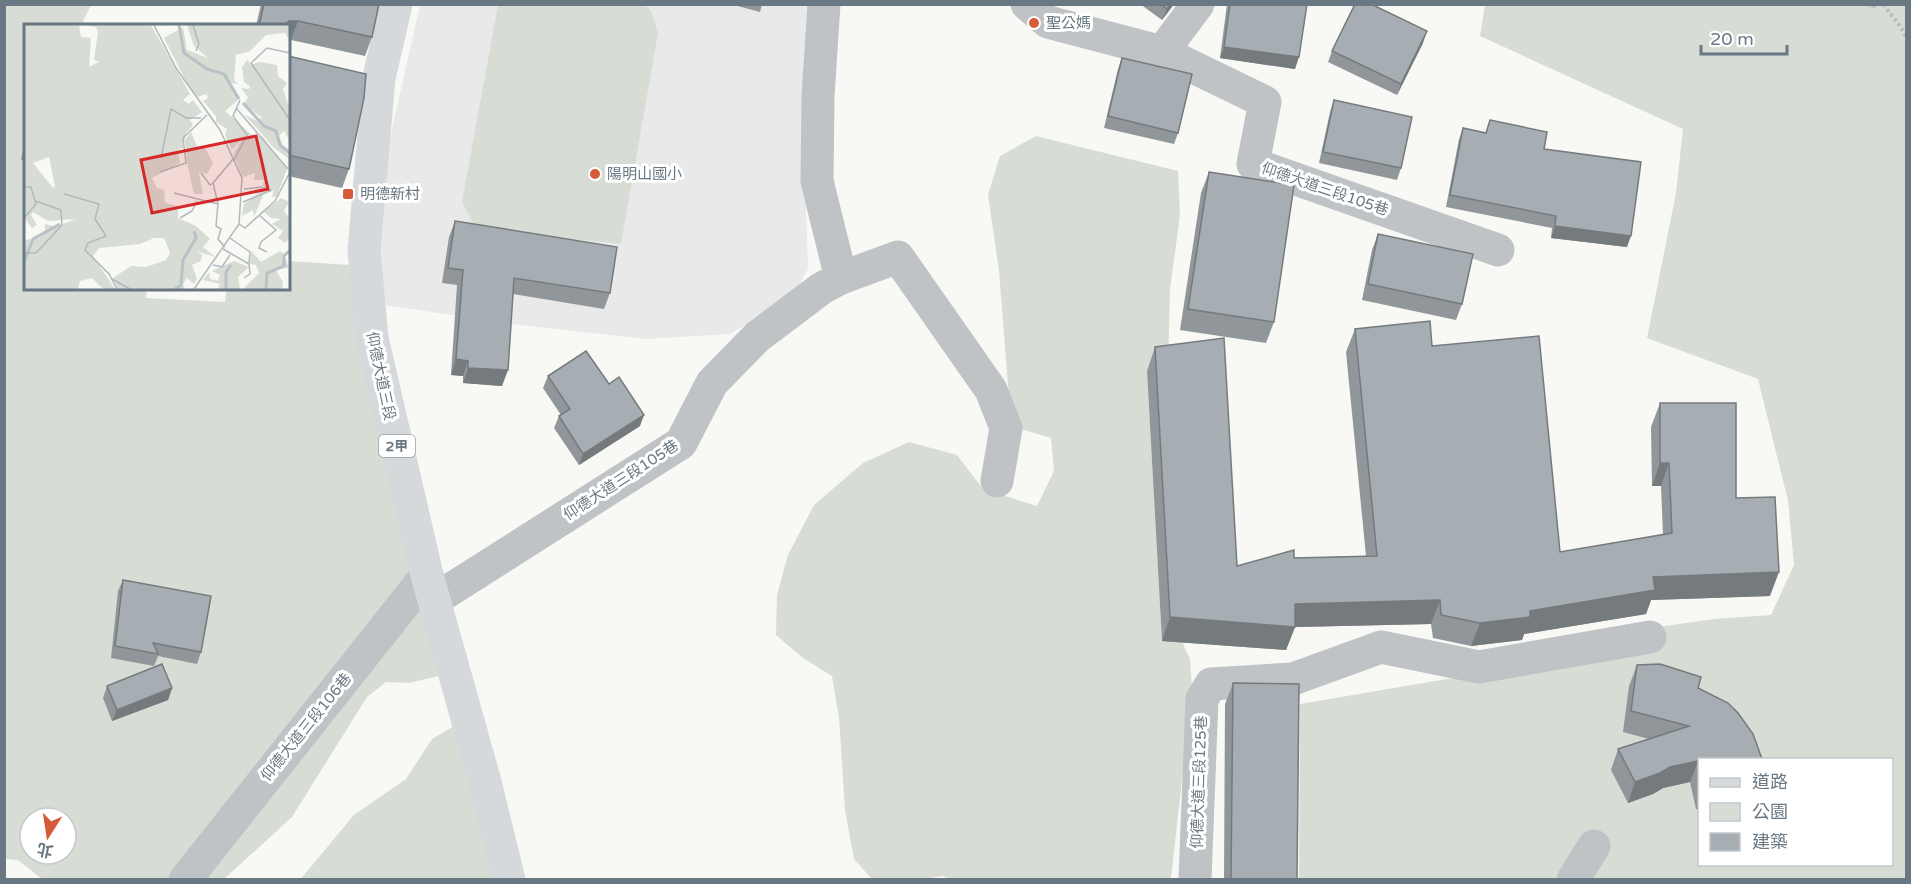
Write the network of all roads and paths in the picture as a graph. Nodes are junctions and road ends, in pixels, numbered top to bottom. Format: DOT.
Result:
graph roads {
  1 [pos="396,4"];
  2 [pos="824,4"];
  3 [pos="1027,4"];
  4 [pos="1198,4"];
  5 [pos="1884,4"];
  6 [pos="1906,37"];
  7 [pos="1161,52"];
  8 [pos="345,70"];
  9 [pos="379,78"];
  10 [pos="1498,250"];
  11 [pos="841,278"];
  12 [pos="998,481"];
  13 [pos="430,587"];
  14 [pos="1650,637"];
  15 [pos="1594,846"];
  16 [pos="185,879"];
  17 [pos="509,879"];
  18 [pos="1195,879"];
  19 [pos="1573,879"];
  1 -- 9 [label="main road, 仰德大道三段 / 2甲"];
  2 -- 11 [label="lane"];
  3 -- 7 [label="lane, 仰德大道三段105巷"];
  4 -- 7 [label="lane"];
  5 -- 6 [label="path"];
  7 -- 10 [label="lane, 仰德大道三段105巷"];
  8 -- 9 [label="lane"];
  9 -- 13 [label="main road, 仰德大道三段 / 2甲"];
  11 -- 12 [label="lane, 仰德大道三段105巷"];
  11 -- 13 [label="lane, 仰德大道三段105巷"];
  13 -- 16 [label="lane, 仰德大道三段106巷"];
  13 -- 17 [label="main road, 仰德大道三段 / 2甲"];
  14 -- 18 [label="lane, 仰德大道三段125巷"];
  15 -- 19 [label="lane"];
}
